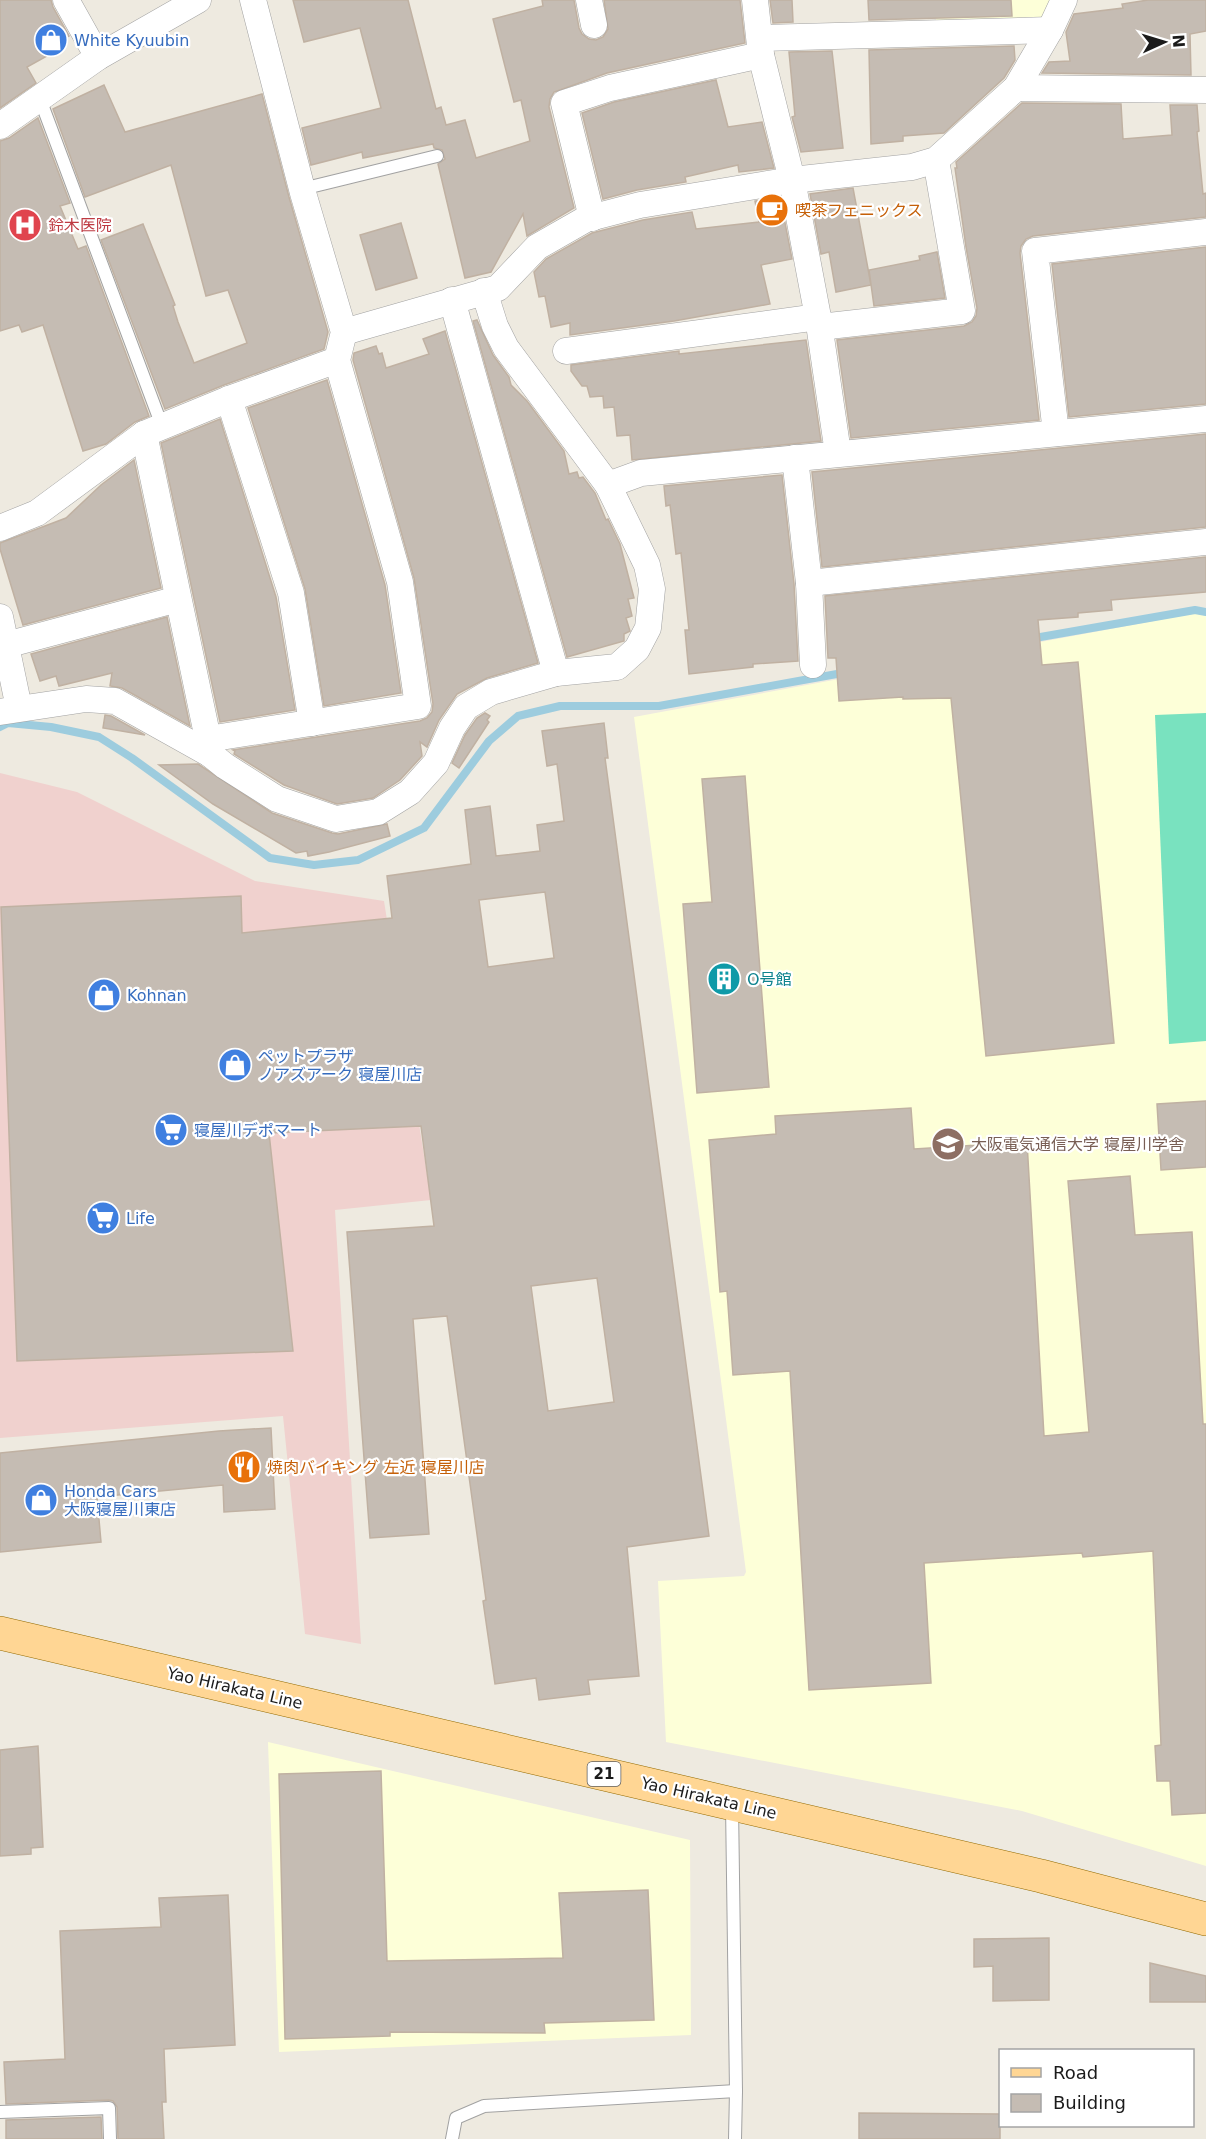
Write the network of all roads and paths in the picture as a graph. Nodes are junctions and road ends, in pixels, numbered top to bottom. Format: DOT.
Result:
graph roads {
  1 [pos="66,0"];
  2 [pos="198,0"];
  3 [pos="253,0"];
  4 [pos="589,0"];
  5 [pos="755,0"];
  6 [pos="1064,0"];
  7 [pos="594,25"];
  8 [pos="1050,30"];
  9 [pos="760,47"];
  10 [pos="98,57"];
  11 [pos="1016,88"];
  12 [pos="1206,90"];
  13 [pos="39,99"];
  14 [pos="0,126"];
  15 [pos="437,156"];
  16 [pos="936,160"];
  17 [pos="792,180"];
  18 [pos="302,189"];
  19 [pos="592,218"];
  20 [pos="1206,232"];
  21 [pos="484,291"];
  22 [pos="452,300"];
  23 [pos="819,322"];
  24 [pos="344,332"];
  25 [pos="566,351"];
  26 [pos="337,360"];
  27 [pos="229,399"];
  28 [pos="1206,419"];
  29 [pos="153,430"];
  30 [pos="1056,433"];
  31 [pos="838,453"];
  32 [pos="795,458"];
  33 [pos="608,485"];
  34 [pos="0,528"];
  35 [pos="1206,542"];
  36 [pos="809,583"];
  37 [pos="178,599"];
  38 [pos="0,617"];
  39 [pos="6,645"];
  40 [pos="813,665"];
  41 [pos="556,673"];
  42 [pos="10,710"];
  43 [pos="312,723"];
  44 [pos="209,747"];
  45 [pos="0,1632"];
  46 [pos="732,1804"];
  47 [pos="1206,1919"];
  48 [pos="736,2091"];
  49 [pos="0,2112"];
  50 [pos="110,2139"];
  51 [pos="452,2139"];
  52 [pos="735,2139"];
  1 -- 10 [label="street"];
  2 -- 10 [label="street"];
  3 -- 18 [label="street"];
  4 -- 7 [label="street"];
  5 -- 9 [label="street"];
  6 -- 8 [label="street"];
  8 -- 9 [label="street"];
  8 -- 11 [label="street"];
  9 -- 17 [label="street"];
  9 -- 19 [label="street"];
  10 -- 13 [label="street"];
  11 -- 12 [label="street"];
  11 -- 16 [label="street"];
  13 -- 14 [label="street"];
  13 -- 29 [label="lane"];
  15 -- 18 [label="lane"];
  16 -- 17 [label="street"];
  16 -- 23 [label="street"];
  17 -- 19 [label="street"];
  17 -- 23 [label="street"];
  18 -- 24 [label="street"];
  19 -- 21 [label="street"];
  20 -- 30 [label="street"];
  21 -- 22 [label="street"];
  21 -- 33 [label="street"];
  22 -- 24 [label="street"];
  22 -- 41 [label="street"];
  23 -- 25 [label="street"];
  23 -- 31 [label="street"];
  24 -- 26 [label="street"];
  26 -- 27 [label="street"];
  26 -- 43 [label="street"];
  27 -- 29 [label="street"];
  27 -- 43 [label="street"];
  28 -- 30 [label="street"];
  29 -- 34 [label="street"];
  29 -- 37 [label="street"];
  30 -- 31 [label="street"];
  31 -- 32 [label="street"];
  32 -- 33 [label="street"];
  32 -- 36 [label="street"];
  33 -- 41 [label="street"];
  35 -- 36 [label="street"];
  36 -- 40 [label="street"];
  37 -- 39 [label="street"];
  37 -- 44 [label="street"];
  38 -- 39 [label="street"];
  39 -- 42 [label="street"];
  41 -- 44 [label="street"];
  42 -- 44 [label="street"];
  43 -- 44 [label="street"];
  45 -- 46 [label="main road, Yao Hirakata Line / 21"];
  46 -- 47 [label="main road, Yao Hirakata Line / 21"];
  46 -- 48 [label="lane"];
  48 -- 51 [label="lane"];
  48 -- 52 [label="lane"];
  49 -- 50 [label="lane"];
}
